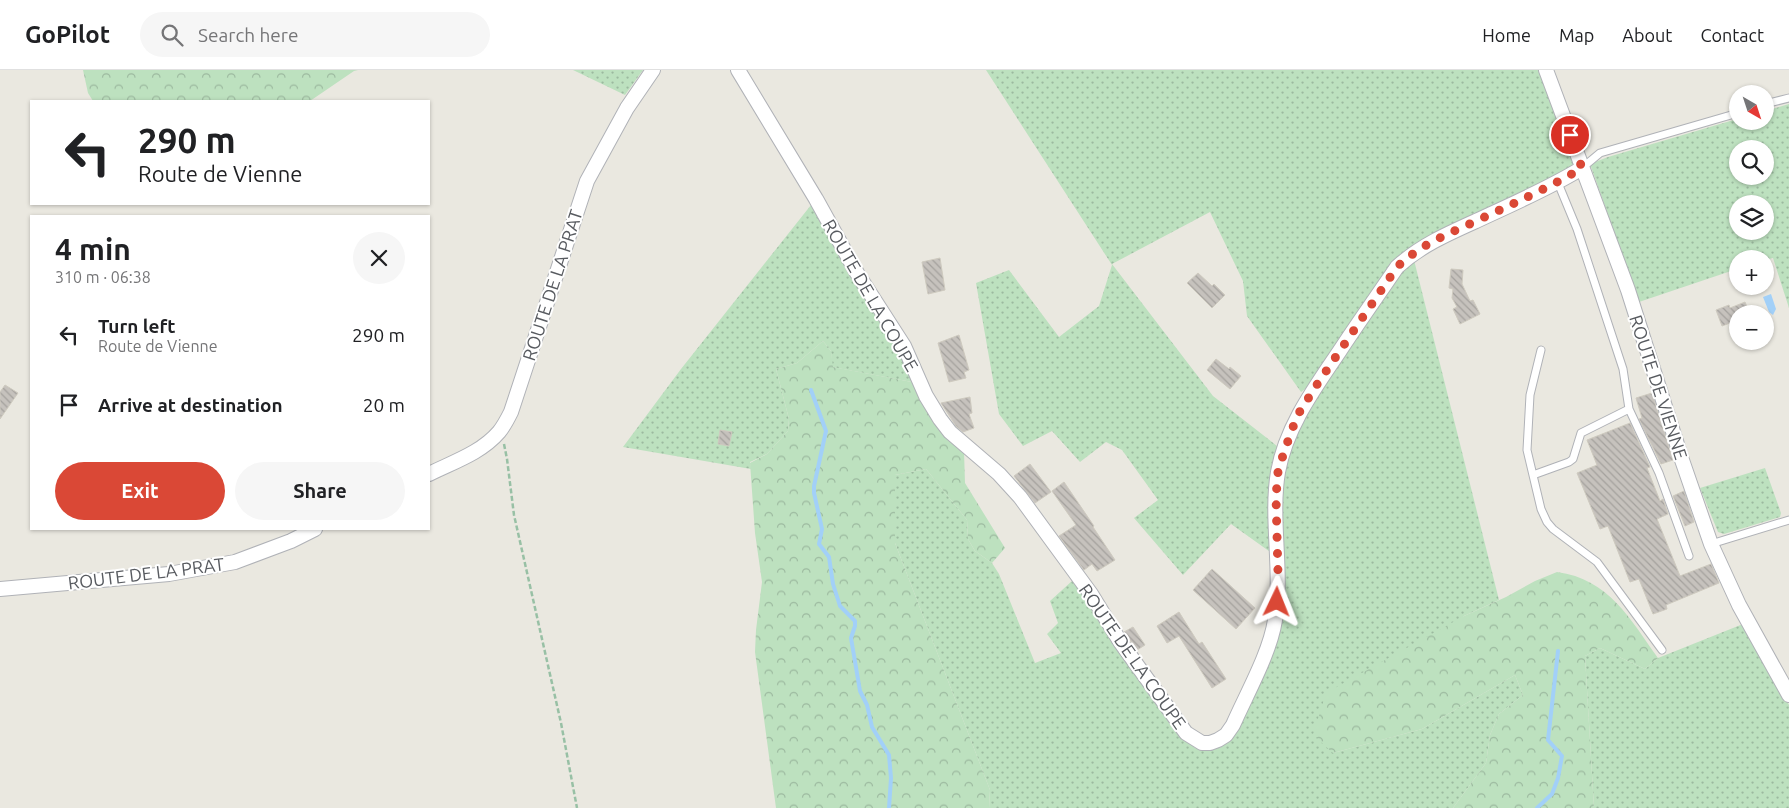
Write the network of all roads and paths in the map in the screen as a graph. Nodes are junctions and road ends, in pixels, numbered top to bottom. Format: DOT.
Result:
graph roads {
  1 [pos="652,70"];
  2 [pos="738,70"];
  3 [pos="1546,70"];
  4 [pos="1789,98"];
  5 [pos="1774,102"];
  6 [pos="1729,116"];
  7 [pos="1582,168"];
  8 [pos="1558,183"];
  9 [pos="1541,350"];
  10 [pos="1629,409"];
  11 [pos="501,430"];
  12 [pos="430,474"];
  13 [pos="1533,475"];
  14 [pos="1789,520"];
  15 [pos="313,530"];
  16 [pos="1711,544"];
  17 [pos="1689,556"];
  18 [pos="0,589"];
  19 [pos="1662,650"];
  20 [pos="1789,695"];
  21 [pos="577,808"];
  1 -- 11 [label="street, ROUTE DE LA PRAT"];
  2 -- 8 [label="street, ROUTE DE LA COUPE"];
  3 -- 7 [label="street, ROUTE DE VIENNE"];
  4 -- 5 [label="lane"];
  6 -- 7 [label="lane"];
  7 -- 8 [label="street, ROUTE DE LA COUPE"];
  7 -- 16 [label="street, ROUTE DE VIENNE"];
  8 -- 10 [label="lane"];
  9 -- 13 [label="lane"];
  10 -- 13 [label="lane"];
  10 -- 17 [label="lane"];
  11 -- 12 [label="street, ROUTE DE LA PRAT"];
  11 -- 21 [label="path"];
  13 -- 19 [label="lane"];
  14 -- 16 [label="lane"];
  15 -- 18 [label="street, ROUTE DE LA PRAT"];
  16 -- 20 [label="street, ROUTE DE VIENNE"];
}
